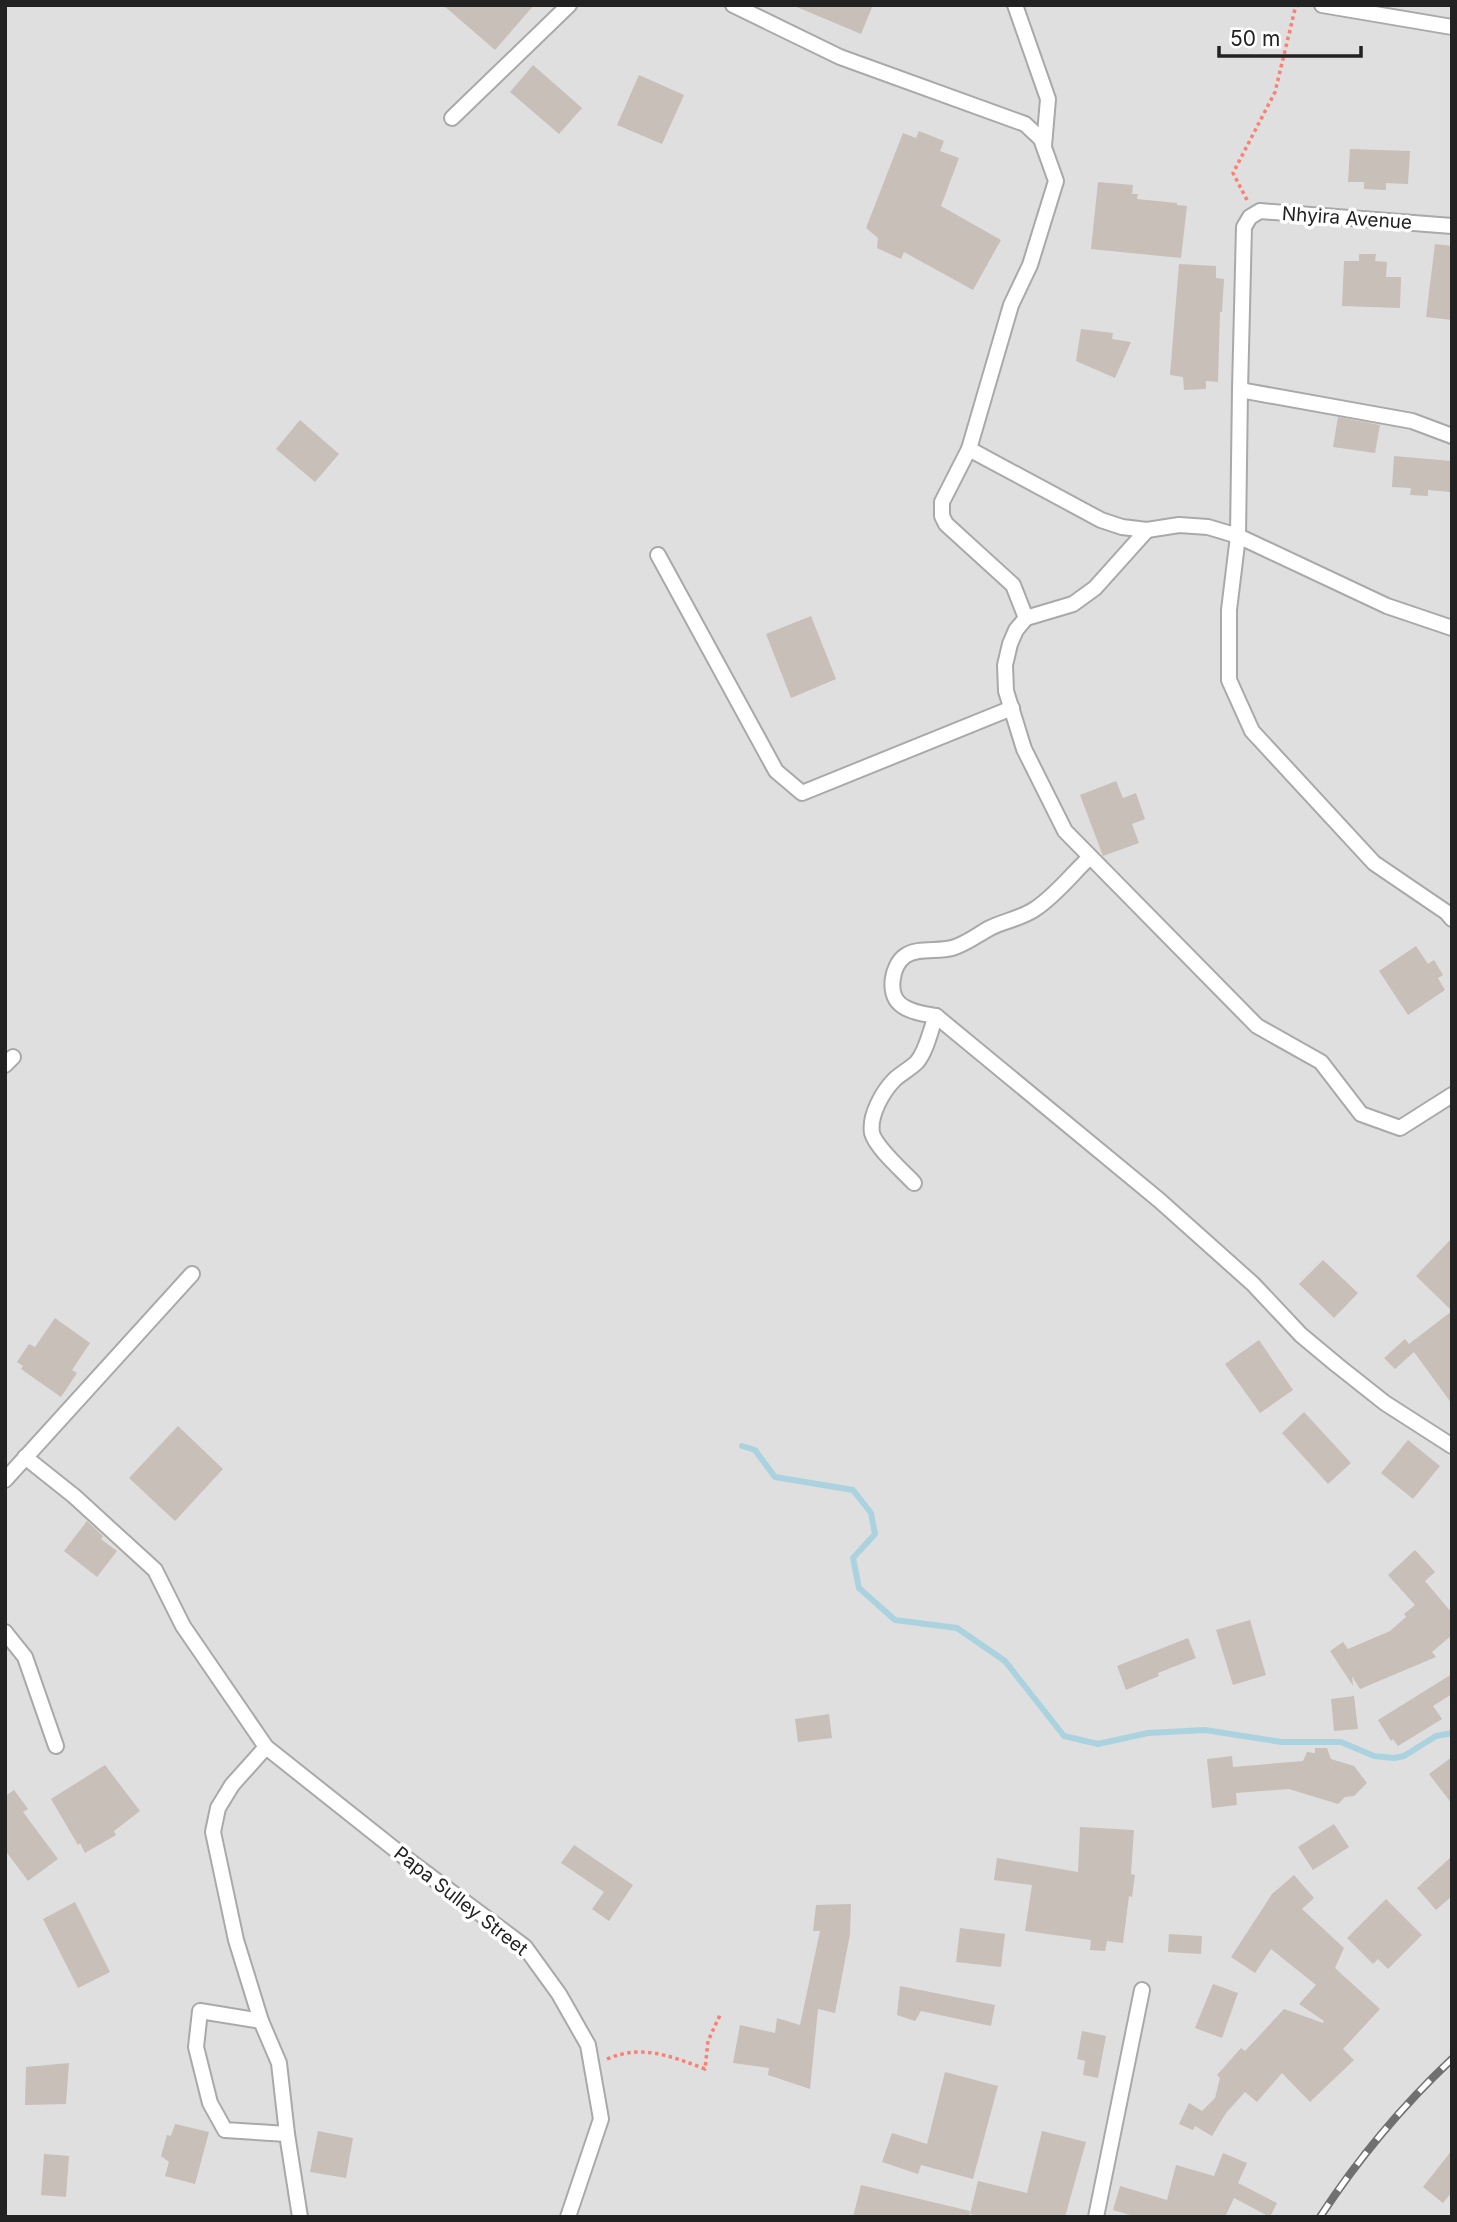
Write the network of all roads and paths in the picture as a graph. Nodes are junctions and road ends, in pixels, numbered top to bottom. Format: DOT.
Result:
graph roads {
  1 [pos="569,5"];
  2 [pos="733,5"];
  3 [pos="1015,5"];
  4 [pos="1298,5"];
  5 [pos="1322,5"];
  6 [pos="1452,27"];
  7 [pos="452,118"];
  8 [pos="1044,146"];
  9 [pos="1254,214"];
  10 [pos="1452,226"];
  11 [pos="1240,390"];
  12 [pos="1452,436"];
  13 [pos="968,449"];
  14 [pos="1147,530"];
  15 [pos="1238,536"];
  16 [pos="658,555"];
  17 [pos="1026,618"];
  18 [pos="1452,628"];
  19 [pos="1012,708"];
  20 [pos="1090,857"];
  21 [pos="1452,919"];
  22 [pos="936,1016"];
  23 [pos="1452,1095"];
  24 [pos="914,1183"];
  25 [pos="192,1274"];
  26 [pos="1452,1446"];
  27 [pos="25,1457"];
  28 [pos="5,1480"];
  29 [pos="5,1632"];
  30 [pos="56,1746"];
  31 [pos="266,1747"];
  32 [pos="1142,1990"];
  33 [pos="720,2015"];
  34 [pos="261,2021"];
  35 [pos="592,2065"];
  36 [pos="287,2134"];
  37 [pos="300,2217"];
  38 [pos="568,2217"];
  39 [pos="1096,2217"];
  1 -- 7 [label="street"];
  2 -- 8 [label="street"];
  3 -- 8 [label="street"];
  4 -- 9 [label="path"];
  5 -- 6 [label="street"];
  8 -- 13 [label="street"];
  9 -- 10 [label="street, Nhyira Avenue"];
  9 -- 11 [label="street, Nhyira Avenue"];
  11 -- 12 [label="street"];
  11 -- 15 [label="street, Nhyira Avenue"];
  13 -- 14 [label="street"];
  13 -- 17 [label="street"];
  14 -- 15 [label="street"];
  14 -- 17 [label="street"];
  15 -- 18 [label="street"];
  15 -- 21 [label="street, Nhyira Avenue"];
  16 -- 19 [label="street"];
  17 -- 19 [label="street"];
  19 -- 20 [label="street"];
  20 -- 22 [label="street"];
  20 -- 23 [label="street"];
  22 -- 24 [label="street"];
  22 -- 26 [label="street"];
  25 -- 27 [label="street"];
  27 -- 28 [label="street"];
  27 -- 31 [label="street, Papa Sulley Street"];
  29 -- 30 [label="street"];
  31 -- 34 [label="street"];
  31 -- 35 [label="street, Papa Sulley Street"];
  32 -- 39 [label="street"];
  33 -- 35 [label="path"];
  34 -- 36 [label="street"];
  34 -- 36 [label="street"];
  35 -- 38 [label="street, Papa Sulley Street"];
  36 -- 37 [label="street"];
}
